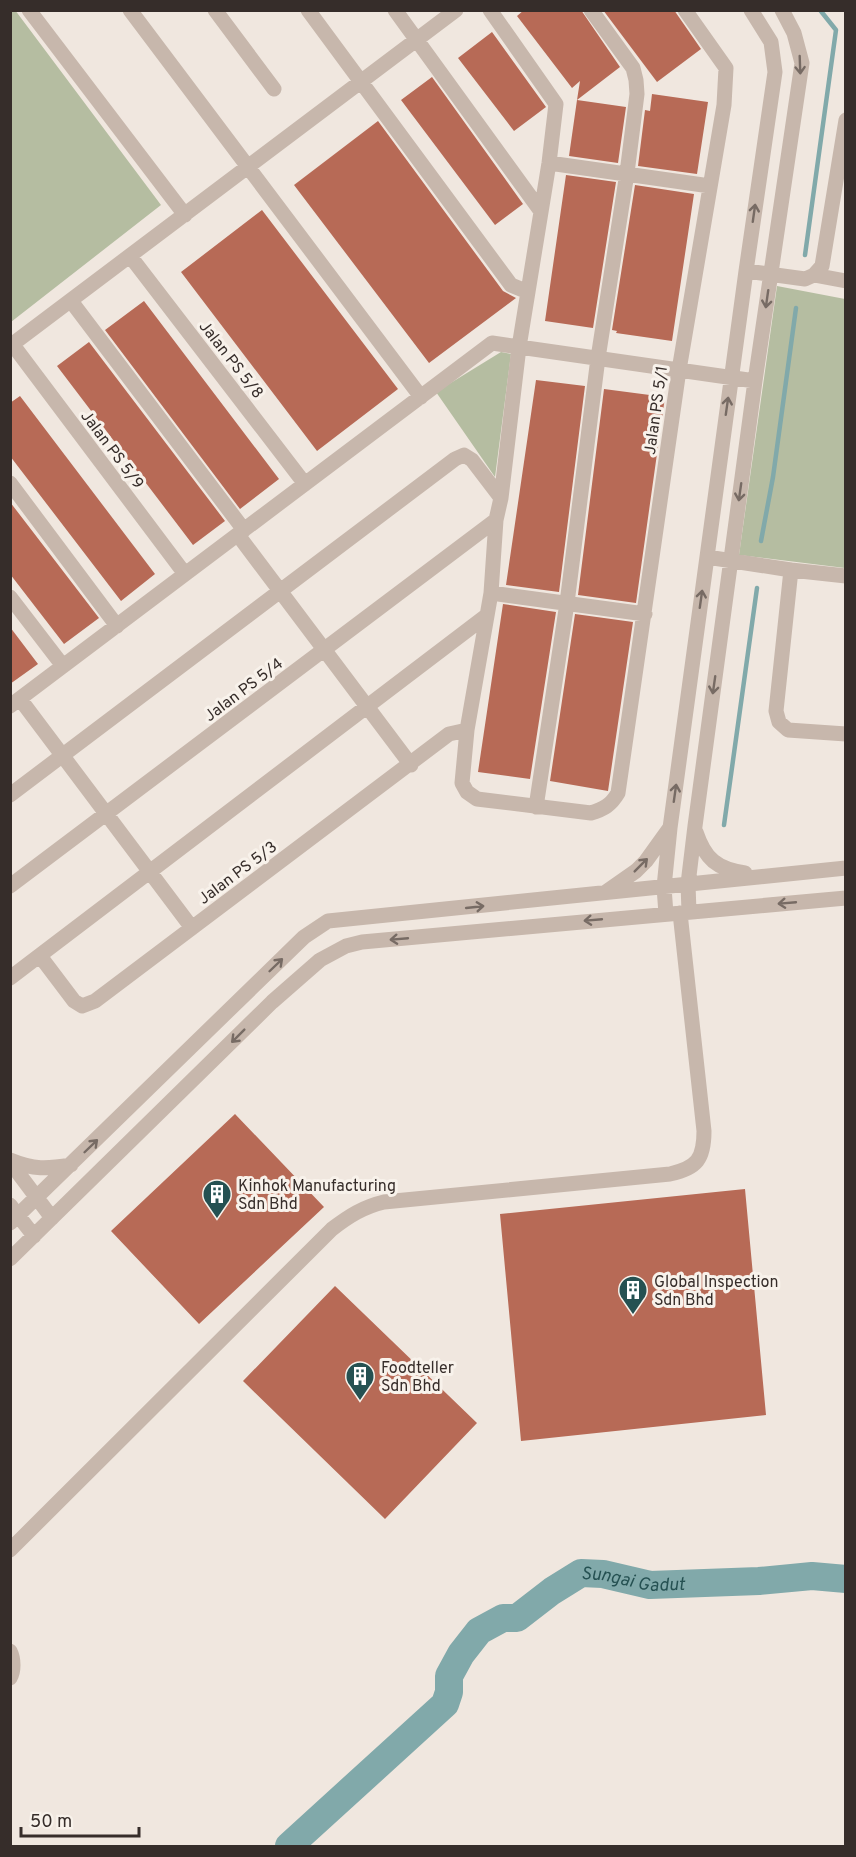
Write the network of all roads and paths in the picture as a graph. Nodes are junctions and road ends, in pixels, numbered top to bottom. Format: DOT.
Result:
graph roads {
  1 [pos="29,10"];
  2 [pos="130,10"];
  3 [pos="215,10"];
  4 [pos="308,10"];
  5 [pos="395,10"];
  6 [pos="456,10"];
  7 [pos="490,10"];
  8 [pos="591,10"];
  9 [pos="686,10"];
  10 [pos="751,10"];
  11 [pos="782,10"];
  12 [pos="417,39"];
  13 [pos="361,82"];
  14 [pos="274,89"];
  15 [pos="845,127"];
  16 [pos="549,162"];
  17 [pos="248,167"];
  18 [pos="627,173"];
  19 [pos="710,186"];
  20 [pos="540,210"];
  21 [pos="184,215"];
  22 [pos="130,256"];
  23 [pos="746,271"];
  24 [pos="771,274"];
  25 [pos="814,275"];
  26 [pos="846,281"];
  27 [pos="528,292"];
  28 [pos="71,301"];
  29 [pos="12,346"];
  30 [pos="519,347"];
  31 [pos="598,358"];
  32 [pos="679,370"];
  33 [pos="731,377"];
  34 [pos="755,381"];
  35 [pos="420,397"];
  36 [pos="10,483"];
  37 [pos="305,483"];
  38 [pos="501,498"];
  39 [pos="496,520"];
  40 [pos="241,532"];
  41 [pos="706,557"];
  42 [pos="731,561"];
  43 [pos="791,570"];
  44 [pos="185,574"];
  45 [pos="846,576"];
  46 [pos="280,591"];
  47 [pos="490,593"];
  48 [pos="10,597"];
  49 [pos="567,603"];
  50 [pos="645,614"];
  51 [pos="486,616"];
  52 [pos="117,626"];
  53 [pos="325,650"];
  54 [pos="63,666"];
  55 [pos="15,702"];
  56 [pos="367,706"];
  57 [pos="467,730"];
  58 [pos="846,734"];
  59 [pos="63,756"];
  60 [pos="411,765"];
  61 [pos="10,795"];
  62 [pos="536,807"];
  63 [pos="107,814"];
  64 [pos="695,826"];
  65 [pos="670,828"];
  66 [pos="846,868"];
  67 [pos="150,872"];
  68 [pos="764,876"];
  69 [pos="688,884"];
  70 [pos="10,886"];
  71 [pos="664,887"];
  72 [pos="603,893"];
  73 [pos="846,898"];
  74 [pos="678,913"];
  75 [pos="192,928"];
  76 [pos="40,956"];
  77 [pos="10,978"];
  78 [pos="10,1161"];
  79 [pos="71,1165"];
  80 [pos="37,1199"];
  81 [pos="13,1214"];
  82 [pos="52,1218"];
  83 [pos="34,1236"];
  84 [pos="10,1258"];
  85 [pos="10,1550"];
  86 [pos="10,1652"];
  87 [pos="10,1678"];
  1 -- 21 [label="street"];
  2 -- 17 [label="street"];
  3 -- 14 [label="street"];
  4 -- 13 [label="street"];
  5 -- 12 [label="street"];
  6 -- 12 [label="street"];
  7 -- 16 [label="street"];
  8 -- 18 [label="street"];
  9 -- 19 [label="street, Jalan PS 5/1"];
  23 -- 10 [label="street, one-way"];
  11 -- 24 [label="street, one-way"];
  12 -- 13 [label="street"];
  12 -- 20 [label="street"];
  13 -- 17 [label="street"];
  13 -- 27 [label="street"];
  15 -- 25 [label="street"];
  16 -- 18 [label="street"];
  16 -- 20 [label="street"];
  17 -- 21 [label="street"];
  17 -- 35 [label="street"];
  18 -- 19 [label="street"];
  18 -- 31 [label="street"];
  19 -- 32 [label="street, Jalan PS 5/1"];
  20 -- 27 [label="street"];
  21 -- 22 [label="street"];
  22 -- 28 [label="street"];
  22 -- 37 [label="street, Jalan PS 5/8"];
  23 -- 24 [label="street"];
  23 -- 33 [label="street"];
  24 -- 25 [label="street"];
  24 -- 34 [label="street, one-way"];
  25 -- 26 [label="street"];
  27 -- 30 [label="street"];
  28 -- 29 [label="street"];
  28 -- 40 [label="street"];
  29 -- 44 [label="street, Jalan PS 5/9"];
  30 -- 31 [label="street"];
  30 -- 35 [label="street"];
  30 -- 38 [label="street"];
  31 -- 32 [label="street"];
  31 -- 49 [label="street"];
  32 -- 33 [label="street"];
  32 -- 50 [label="street, Jalan PS 5/1"];
  33 -- 34 [label="street"];
  41 -- 33 [label="street, one-way"];
  34 -- 42 [label="street, one-way"];
  35 -- 37 [label="street"];
  36 -- 52 [label="street"];
  37 -- 40 [label="street"];
  38 -- 39 [label="street"];
  38 -- 46 [label="street"];
  39 -- 47 [label="street"];
  39 -- 53 [label="street, Jalan PS 5/4"];
  40 -- 44 [label="street"];
  40 -- 46 [label="street"];
  41 -- 42 [label="street"];
  65 -- 41 [label="street, one-way"];
  42 -- 43 [label="street"];
  42 -- 64 [label="street, one-way"];
  43 -- 45 [label="street"];
  43 -- 58 [label="street"];
  44 -- 52 [label="street"];
  46 -- 53 [label="street"];
  46 -- 59 [label="street"];
  47 -- 49 [label="street"];
  47 -- 51 [label="street"];
  48 -- 54 [label="street"];
  49 -- 50 [label="street"];
  49 -- 62 [label="street"];
  50 -- 62 [label="street, Jalan PS 5/1"];
  51 -- 56 [label="street"];
  51 -- 57 [label="street"];
  52 -- 54 [label="street"];
  53 -- 56 [label="street"];
  53 -- 63 [label="street, Jalan PS 5/4"];
  54 -- 55 [label="street"];
  55 -- 59 [label="street"];
  56 -- 60 [label="street"];
  56 -- 67 [label="street"];
  57 -- 60 [label="street, Jalan PS 5/3"];
  57 -- 62 [label="street"];
  59 -- 61 [label="street"];
  59 -- 63 [label="street"];
  60 -- 75 [label="street, Jalan PS 5/3"];
  63 -- 67 [label="street"];
  63 -- 70 [label="street, Jalan PS 5/4"];
  64 -- 68 [label="street"];
  64 -- 69 [label="street"];
  65 -- 71 [label="street"];
  72 -- 65 [label="street, one-way"];
  66 -- 68 [label="street"];
  67 -- 75 [label="street"];
  67 -- 76 [label="street"];
  68 -- 69 [label="street"];
  69 -- 71 [label="street"];
  69 -- 74 [label="street"];
  71 -- 72 [label="street"];
  71 -- 74 [label="street"];
  79 -- 72 [label="street, one-way"];
  73 -- 74 [label="street, one-way"];
  74 -- 82 [label="street, one-way"];
  74 -- 85 [label="street"];
  75 -- 76 [label="street, Jalan PS 5/3"];
  76 -- 77 [label="street"];
  78 -- 79 [label="street"];
  78 -- 80 [label="street"];
  79 -- 80 [label="street"];
  80 -- 81 [label="street"];
  80 -- 82 [label="street"];
  81 -- 83 [label="street"];
  82 -- 83 [label="street"];
  83 -- 84 [label="street"];
  86 -- 87 [label="street"];
}
